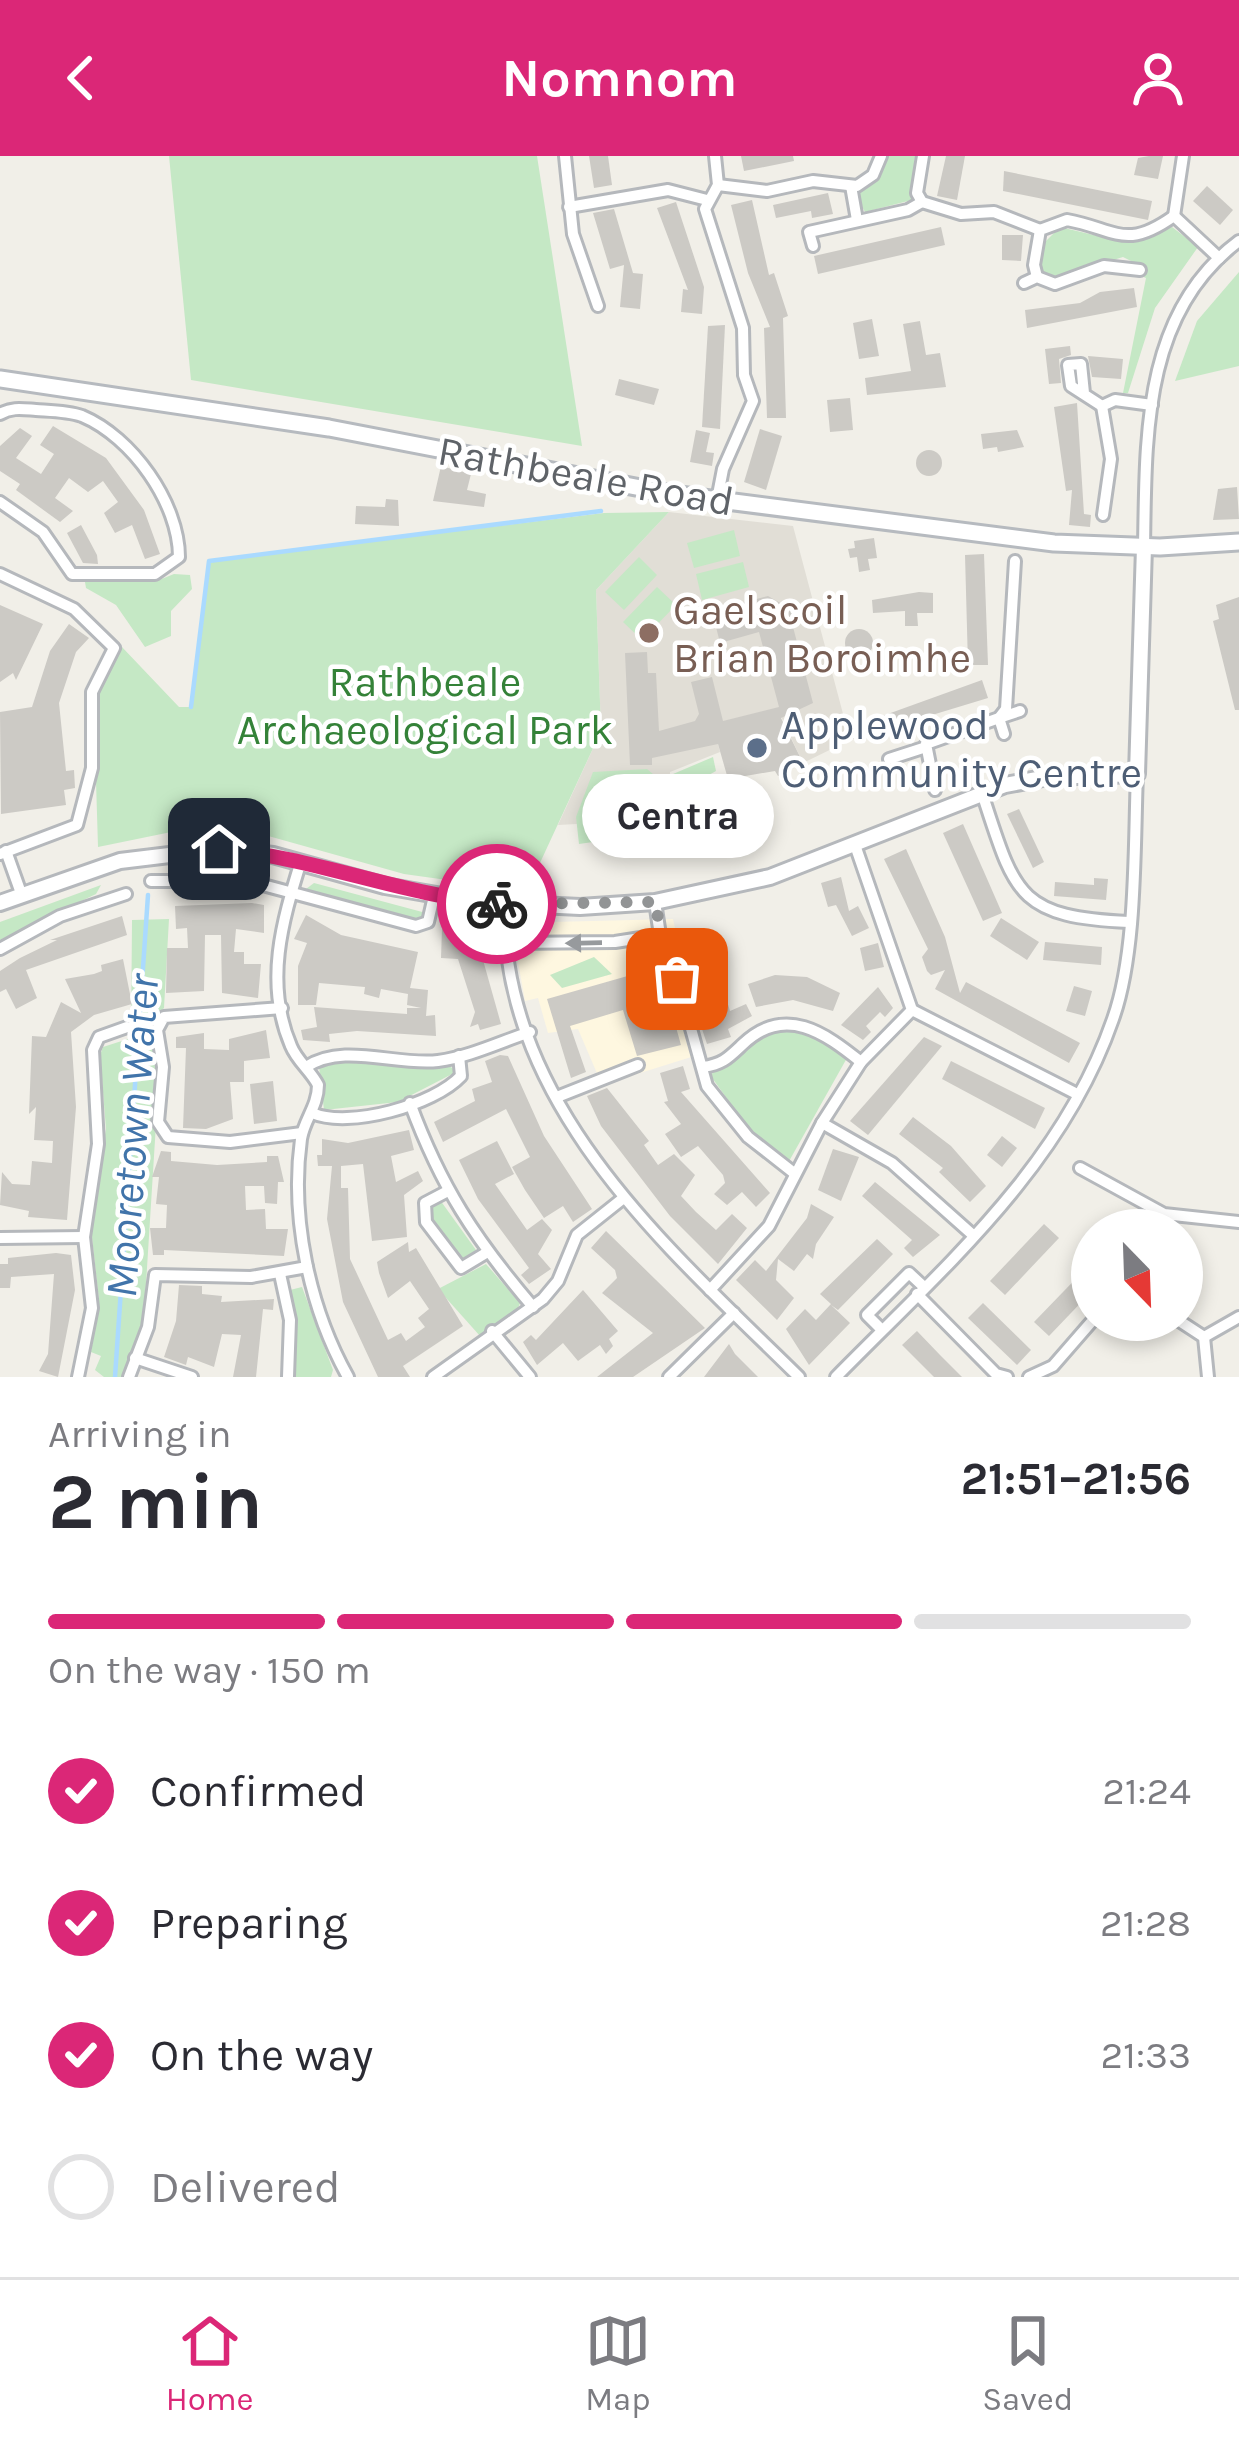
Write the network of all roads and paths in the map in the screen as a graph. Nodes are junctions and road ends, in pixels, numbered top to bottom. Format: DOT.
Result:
graph roads {
  1 [pos="565,156"];
  2 [pos="715,156"];
  3 [pos="881,156"];
  4 [pos="923,156"];
  5 [pos="1183,156"];
  6 [pos="718,184"];
  7 [pos="851,186"];
  8 [pos="706,200"];
  9 [pos="922,202"];
  10 [pos="569,207"];
  11 [pos="1174,216"];
  12 [pos="857,220"];
  13 [pos="1040,230"];
  14 [pos="1239,241"];
  15 [pos="813,246"];
  16 [pos="1219,258"];
  17 [pos="1140,270"];
  18 [pos="1037,277"];
  19 [pos="1024,284"];
  20 [pos="598,306"];
  21 [pos="0,379"];
  22 [pos="1084,393"];
  23 [pos="1152,405"];
  24 [pos="1102,406"];
  25 [pos="0,414"];
  26 [pos="717,500"];
  27 [pos="0,502"];
  28 [pos="1103,515"];
  29 [pos="1239,542"];
  30 [pos="1144,547"];
  31 [pos="1015,561"];
  32 [pos="0,574"];
  33 [pos="1020,711"];
  34 [pos="999,718"];
  35 [pos="1004,734"];
  36 [pos="922,748"];
  37 [pos="889,759"];
  38 [pos="1137,781"];
  39 [pos="935,790"];
  40 [pos="982,793"];
  41 [pos="855,845"];
  42 [pos="3,853"];
  43 [pos="301,860"];
  44 [pos="165,880"];
  45 [pos="151,881"];
  46 [pos="291,892"];
  47 [pos="166,894"];
  48 [pos="126,895"];
  49 [pos="22,896"];
  50 [pos="434,896"];
  51 [pos="656,902"];
  52 [pos="0,903"];
  53 [pos="504,904"];
  54 [pos="1129,922"];
  55 [pos="660,935"];
  56 [pos="508,943"];
  57 [pos="0,949"];
  58 [pos="281,1008"];
  59 [pos="912,1010"];
  60 [pos="127,1027"];
  61 [pos="530,1032"];
  62 [pos="459,1056"];
  63 [pos="861,1062"];
  64 [pos="638,1065"];
  65 [pos="306,1067"];
  66 [pos="703,1067"];
  67 [pos="1077,1094"];
  68 [pos="557,1097"];
  69 [pos="410,1103"];
  70 [pos="312,1113"];
  71 [pos="822,1123"];
  72 [pos="302,1133"];
  73 [pos="1079,1168"];
  74 [pos="794,1173"];
  75 [pos="446,1192"];
  76 [pos="622,1200"];
  77 [pos="1155,1209"];
  78 [pos="1203,1218"];
  79 [pos="1239,1222"];
  80 [pos="974,1236"];
  81 [pos="85,1237"];
  82 [pos="0,1238"];
  83 [pos="486,1253"];
  84 [pos="307,1267"];
  85 [pos="280,1274"];
  86 [pos="710,1290"];
  87 [pos="921,1290"];
  88 [pos="533,1307"];
  89 [pos="734,1313"];
  90 [pos="1239,1316"];
  91 [pos="882,1330"];
  92 [pos="492,1331"];
  93 [pos="1204,1336"];
  94 [pos="1075,1341"];
  95 [pos="135,1358"];
  96 [pos="1046,1374"];
  97 [pos="78,1377"];
  98 [pos="129,1377"];
  99 [pos="192,1377"];
  100 [pos="288,1377"];
  101 [pos="348,1377"];
  102 [pos="434,1377"];
  103 [pos="530,1377"];
  104 [pos="669,1377"];
  105 [pos="799,1377"];
  106 [pos="836,1377"];
  107 [pos="1007,1377"];
  108 [pos="1029,1377"];
  109 [pos="1208,1377"];
  1 -- 10 [label="street"];
  2 -- 6 [label="street"];
  3 -- 7 [label="street"];
  4 -- 9 [label="street"];
  5 -- 11 [label="street"];
  6 -- 7 [label="street"];
  6 -- 8 [label="street"];
  7 -- 12 [label="street"];
  8 -- 10 [label="street"];
  8 -- 26 [label="street"];
  9 -- 12 [label="street"];
  9 -- 13 [label="street"];
  10 -- 20 [label="street"];
  11 -- 13 [label="street"];
  11 -- 16 [label="street"];
  12 -- 15 [label="street"];
  13 -- 18 [label="street"];
  14 -- 16 [label="street"];
  16 -- 23 [label="street"];
  17 -- 18 [label="street"];
  18 -- 19 [label="street"];
  21 -- 26 [label="main road, Rathbeale Road"];
  22 -- 24 [label="street"];
  23 -- 24 [label="street"];
  23 -- 30 [label="street"];
  24 -- 28 [label="street"];
  25 -- 27 [label="street"];
  26 -- 30 [label="main road, Rathbeale Road"];
  29 -- 30 [label="main road, Rathbeale Road"];
  30 -- 38 [label="street"];
  31 -- 34 [label="street"];
  32 -- 42 [label="street"];
  33 -- 34 [label="street"];
  34 -- 35 [label="street"];
  34 -- 36 [label="street"];
  36 -- 37 [label="street"];
  36 -- 39 [label="street"];
  38 -- 40 [label="street"];
  38 -- 54 [label="street"];
  40 -- 41 [label="street"];
  40 -- 54 [label="street"];
  41 -- 51 [label="street"];
  41 -- 59 [label="street"];
  42 -- 49 [label="street"];
  43 -- 46 [label="street"];
  43 -- 49 [label="street"];
  43 -- 50 [label="street"];
  44 -- 45 [label="street"];
  44 -- 46 [label="street"];
  44 -- 47 [label="street"];
  46 -- 50 [label="street"];
  46 -- 58 [label="street"];
  48 -- 57 [label="street"];
  49 -- 52 [label="street"];
  50 -- 53 [label="street"];
  51 -- 53 [label="street"];
  51 -- 55 [label="street"];
  53 -- 56 [label="street"];
  54 -- 67 [label="street"];
  55 -- 56 [label="street, one-way"];
  55 -- 66 [label="street"];
  56 -- 61 [label="street"];
  58 -- 65 [label="street"];
  58 -- 72 [label="street"];
  59 -- 63 [label="street"];
  59 -- 67 [label="street"];
  60 -- 81 [label="street"];
  61 -- 62 [label="street"];
  61 -- 68 [label="street"];
  62 -- 65 [label="street"];
  62 -- 69 [label="street"];
  63 -- 66 [label="street"];
  63 -- 71 [label="street"];
  64 -- 68 [label="street"];
  65 -- 70 [label="street"];
  66 -- 74 [label="street"];
  67 -- 80 [label="street"];
  68 -- 76 [label="street"];
  69 -- 70 [label="street"];
  69 -- 75 [label="street"];
  70 -- 72 [label="street"];
  71 -- 74 [label="street"];
  71 -- 80 [label="street"];
  72 -- 84 [label="street"];
  73 -- 77 [label="street"];
  74 -- 86 [label="street"];
  75 -- 83 [label="street"];
  75 -- 83 [label="street"];
  76 -- 86 [label="street"];
  76 -- 88 [label="street"];
  78 -- 79 [label="street"];
  80 -- 87 [label="street"];
  81 -- 82 [label="street"];
  81 -- 97 [label="street"];
  83 -- 88 [label="street"];
  84 -- 85 [label="street"];
  84 -- 101 [label="street"];
  85 -- 95 [label="street"];
  85 -- 100 [label="street"];
  86 -- 89 [label="street"];
  87 -- 91 [label="street"];
  87 -- 91 [label="street"];
  87 -- 107 [label="street"];
  88 -- 92 [label="street"];
  89 -- 104 [label="street"];
  89 -- 105 [label="street"];
  90 -- 93 [label="street"];
  91 -- 106 [label="street"];
  92 -- 102 [label="street"];
  92 -- 103 [label="street"];
  93 -- 109 [label="street"];
  94 -- 96 [label="street"];
  95 -- 98 [label="street"];
  95 -- 99 [label="street"];
  96 -- 108 [label="street"];
}
